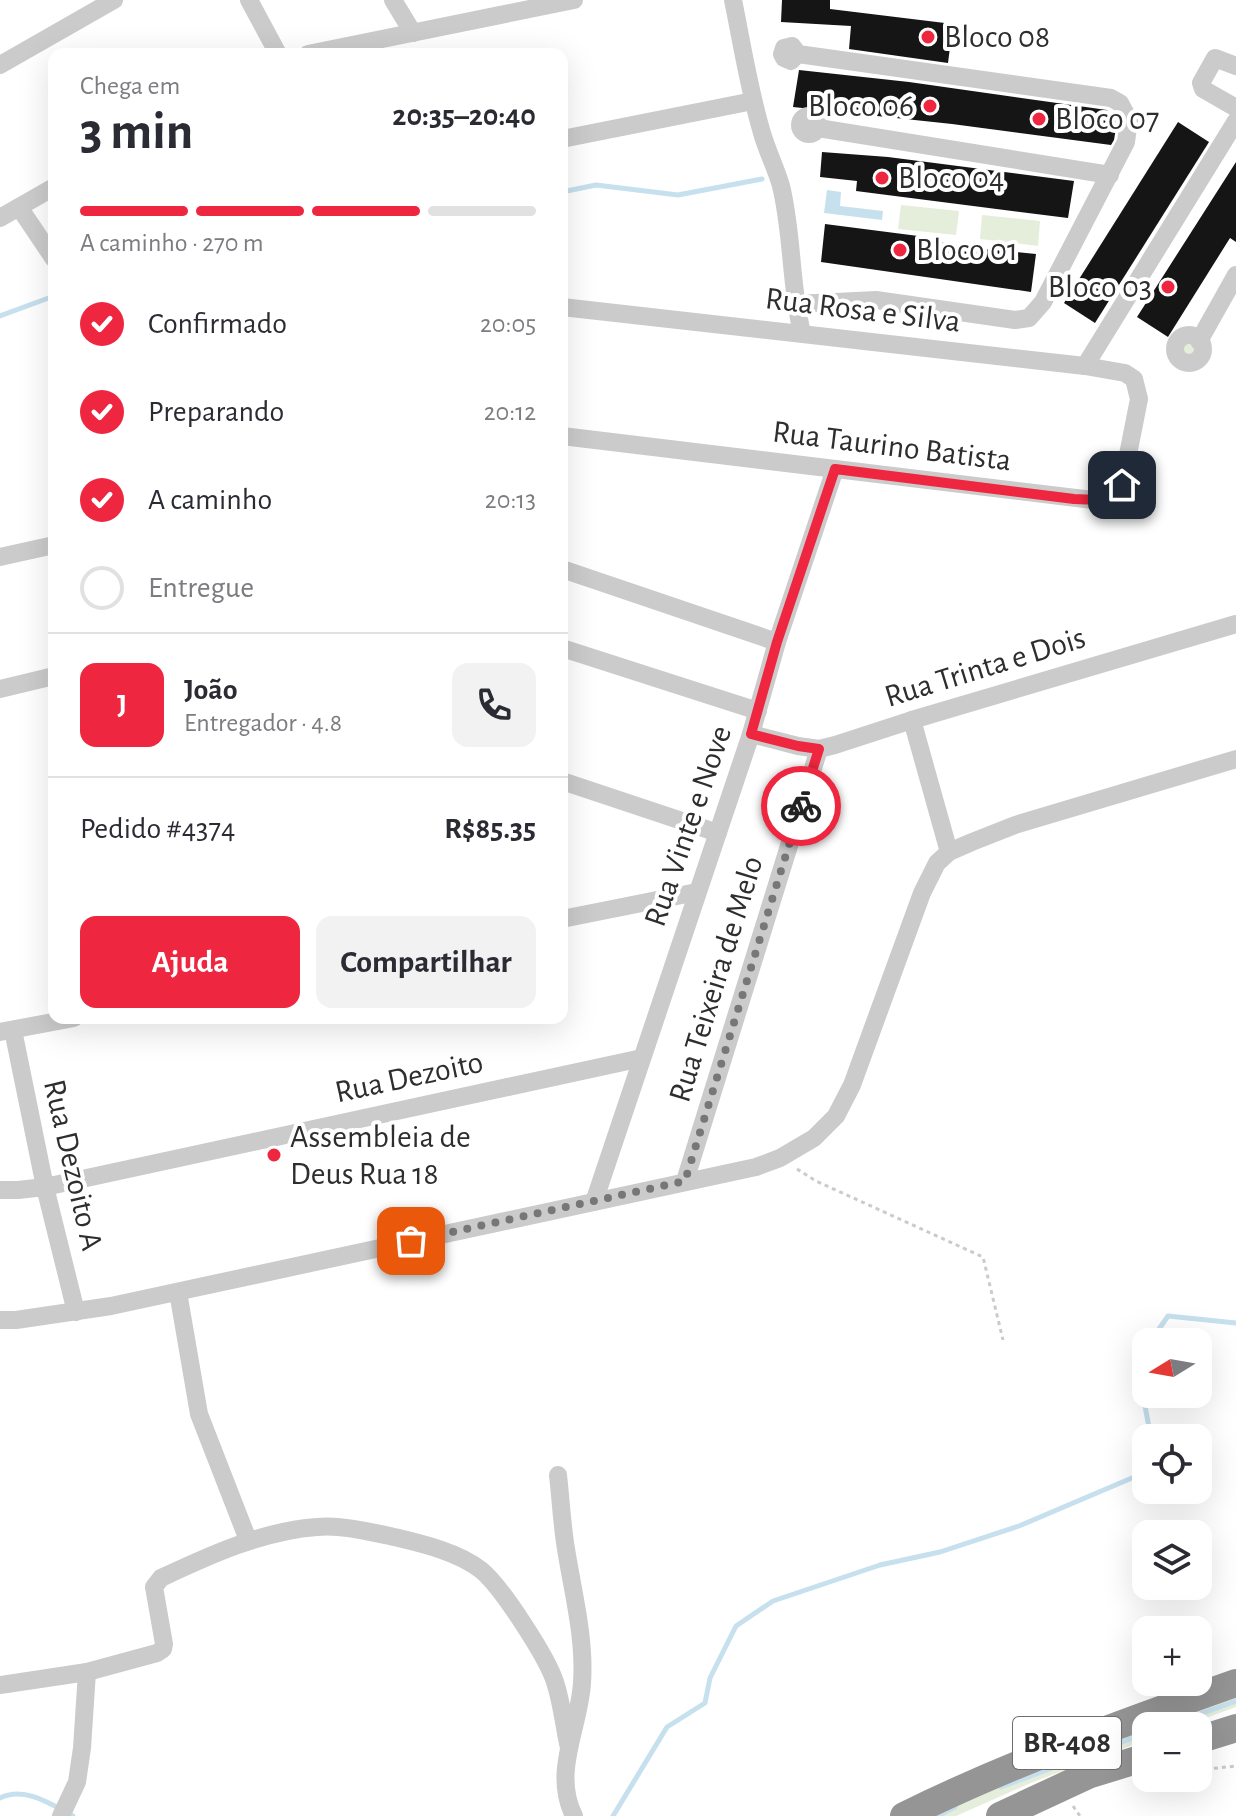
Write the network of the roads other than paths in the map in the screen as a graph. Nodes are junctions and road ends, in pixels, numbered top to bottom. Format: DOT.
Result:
graph roads {
  1 [pos="114,0"];
  2 [pos="249,0"];
  3 [pos="393,0"];
  4 [pos="574,0"];
  5 [pos="733,0"];
  6 [pos="544,3"];
  7 [pos="413,33"];
  8 [pos="275,48"];
  9 [pos="338,48"];
  10 [pos="798,54"];
  11 [pos="0,65"];
  12 [pos="1236,66"];
  13 [pos="753,101"];
  14 [pos="1236,101"];
  15 [pos="1236,108"];
  16 [pos="1236,121"];
  17 [pos="818,128"];
  18 [pos="568,138"];
  19 [pos="1110,175"];
  20 [pos="48,190"];
  21 [pos="19,207"];
  22 [pos="0,218"];
  23 [pos="48,250"];
  24 [pos="1236,275"];
  25 [pos="795,304"];
  26 [pos="568,308"];
  27 [pos="802,333"];
  28 [pos="1199,341"];
  29 [pos="1085,366"];
  30 [pos="1139,399"];
  31 [pos="568,437"];
  32 [pos="835,469"];
  33 [pos="48,546"];
  34 [pos="0,557"];
  35 [pos="568,571"];
  36 [pos="1236,624"];
  37 [pos="777,642"];
  38 [pos="568,650"];
  39 [pos="48,677"];
  40 [pos="0,689"];
  41 [pos="758,711"];
  42 [pos="912,720"];
  43 [pos="751,734"];
  44 [pos="819,749"];
  45 [pos="1236,759"];
  46 [pos="568,783"];
  47 [pos="718,833"];
  48 [pos="949,852"];
  49 [pos="697,892"];
  50 [pos="568,918"];
  51 [pos="48,1023"];
  52 [pos="6,1031"];
  53 [pos="642,1058"];
  54 [pos="685,1181"];
  55 [pos="45,1187"];
  56 [pos="0,1190"];
  57 [pos="594,1202"];
  58 [pos="178,1292"];
  59 [pos="76,1312"];
  60 [pos="0,1320"];
  61 [pos="558,1475"];
  62 [pos="248,1540"];
  63 [pos="87,1672"];
  64 [pos="1236,1683"];
  65 [pos="0,1685"];
  66 [pos="1236,1728"];
  67 [pos="1212,1736"];
  68 [pos="569,1748"];
  69 [pos="1132,1761"];
  70 [pos="65,1808"];
  71 [pos="574,1816"];
  72 [pos="904,1816"];
  73 [pos="1000,1816"];
  1 -- 11 [label="street"];
  2 -- 8 [label="street"];
  3 -- 7 [label="street"];
  4 -- 6 [label="street"];
  5 -- 13 [label="street"];
  6 -- 7 [label="street"];
  7 -- 9 [label="street"];
  10 -- 19 [label="street"];
  12 -- 15 [label="street"];
  13 -- 18 [label="street"];
  13 -- 25 [label="street"];
  14 -- 15 [label="street"];
  16 -- 29 [label="street"];
  17 -- 19 [label="street"];
  19 -- 25 [label="street"];
  20 -- 21 [label="street"];
  21 -- 22 [label="street"];
  21 -- 23 [label="street"];
  24 -- 28 [label="street"];
  25 -- 27 [label="street"];
  26 -- 27 [label="street, Rua Rosa e Silva"];
  27 -- 29 [label="street, Rua Rosa e Silva"];
  29 -- 30 [label="street, Rua Rosa e Silva"];
  30 -- 32 [label="street, Rua Taurino Batista"];
  31 -- 32 [label="street, Rua Taurino Batista"];
  32 -- 37 [label="street, Rua Vinte e Nove"];
  33 -- 34 [label="street"];
  35 -- 37 [label="street"];
  36 -- 42 [label="street, Rua Trinta e Dois"];
  37 -- 41 [label="street, Rua Vinte e Nove"];
  38 -- 41 [label="street"];
  39 -- 40 [label="street"];
  41 -- 43 [label="street, Rua Vinte e Nove"];
  42 -- 44 [label="street, Rua Trinta e Dois"];
  42 -- 48 [label="street"];
  43 -- 44 [label="street, Rua Trinta e Dois"];
  43 -- 47 [label="street, Rua Vinte e Nove"];
  44 -- 54 [label="street, Rua Teixeira de Melo"];
  45 -- 48 [label="street"];
  46 -- 47 [label="street"];
  47 -- 49 [label="street, Rua Vinte e Nove"];
  48 -- 54 [label="street"];
  49 -- 50 [label="street"];
  49 -- 53 [label="street, Rua Vinte e Nove"];
  51 -- 52 [label="street"];
  52 -- 55 [label="street, Rua Dezoito A"];
  53 -- 55 [label="street, Rua Dezoito"];
  53 -- 57 [label="street, Rua Vinte e Nove"];
  54 -- 57 [label="street"];
  55 -- 56 [label="street, Rua Dezoito"];
  55 -- 59 [label="street, Rua Dezoito A"];
  57 -- 58 [label="street"];
  58 -- 59 [label="street"];
  58 -- 62 [label="street"];
  59 -- 60 [label="street"];
  61 -- 68 [label="street"];
  62 -- 63 [label="street"];
  62 -- 68 [label="street"];
  63 -- 65 [label="street"];
  63 -- 70 [label="street"];
  64 -- 72 [label="highway, BR-408"];
  66 -- 67 [label="highway"];
  68 -- 71 [label="street"];
  69 -- 73 [label="highway, BR-408"];
}
